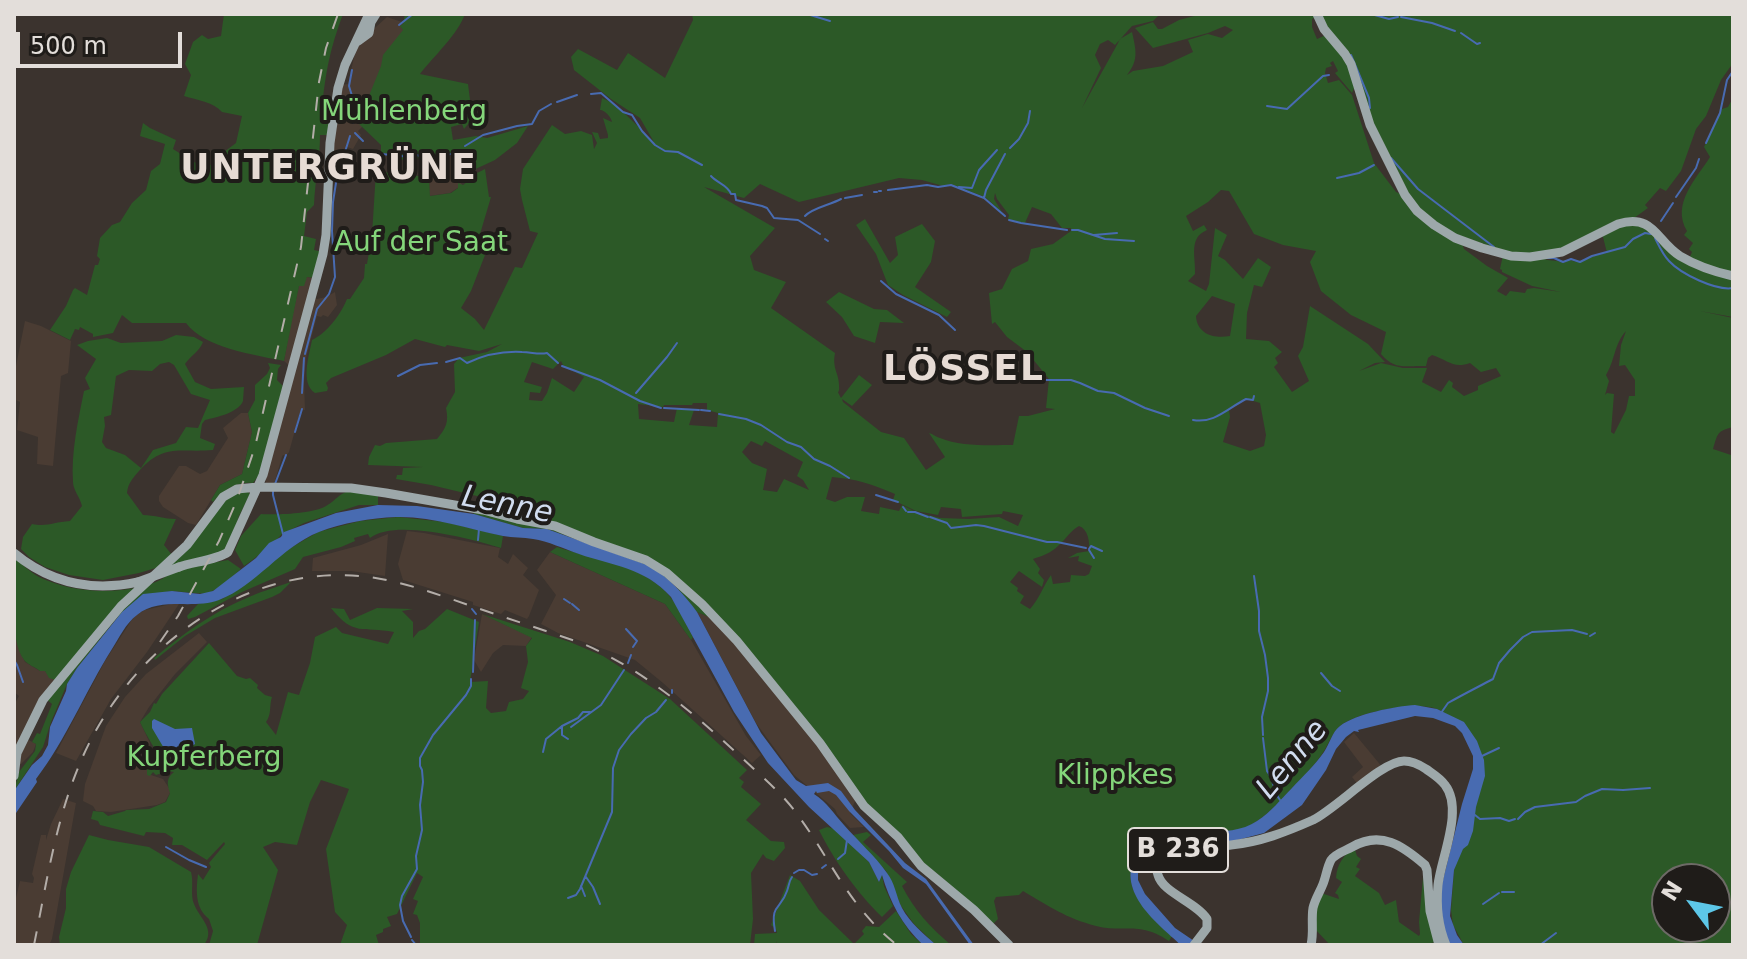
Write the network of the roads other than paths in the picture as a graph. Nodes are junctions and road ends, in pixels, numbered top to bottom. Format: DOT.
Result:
graph roads {
  1 [pos="369,14"];
  2 [pos="376,14"];
  3 [pos="1317,14"];
  4 [pos="359,38"];
  5 [pos="1733,276"];
  6 [pos="245,487"];
  7 [pos="269,487"];
  8 [pos="253,498"];
  9 [pos="14,553"];
  10 [pos="15,771"];
  11 [pos="1197,941"];
  12 [pos="1009,945"];
  13 [pos="1311,945"];
  14 [pos="1439,945"];
  15 [pos="1446,945"];
  1 -- 4 [label="main road"];
  2 -- 4 [label="main road"];
  3 -- 5 [label="main road"];
  4 -- 7 [label="main road"];
  6 -- 7 [label="main road"];
  6 -- 8 [label="main road"];
  6 -- 10 [label="main road"];
  7 -- 8 [label="main road"];
  7 -- 12 [label="main road"];
  8 -- 9 [label="main road, bridge"];
  11 -- 15 [label="main road, B 236"];
  13 -- 14 [label="main road"];
}
